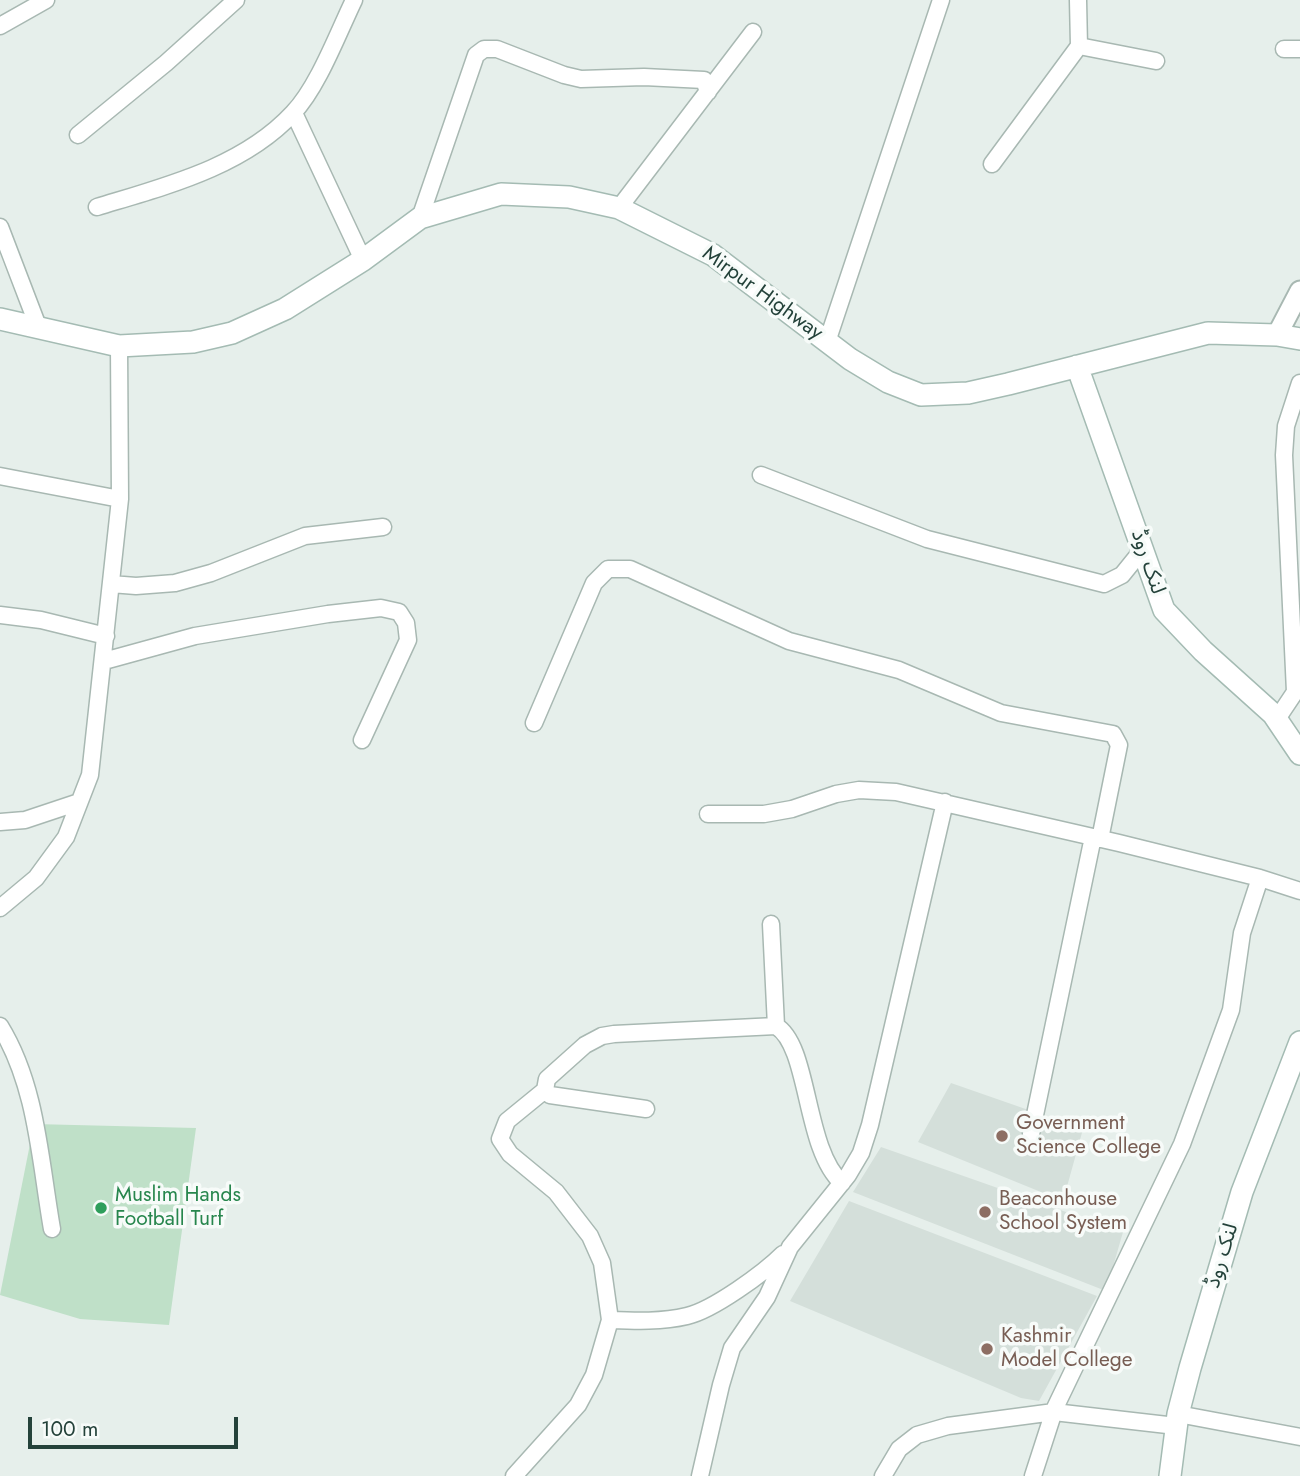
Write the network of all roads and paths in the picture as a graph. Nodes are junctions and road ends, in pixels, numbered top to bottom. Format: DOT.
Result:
graph roads {
  1 [pos="46,0"];
  2 [pos="236,0"];
  3 [pos="354,0"];
  4 [pos="941,0"];
  5 [pos="1078,0"];
  6 [pos="0,26"];
  7 [pos="753,32"];
  8 [pos="1079,47"];
  9 [pos="1156,61"];
  10 [pos="708,92"];
  11 [pos="294,113"];
  12 [pos="78,135"];
  13 [pos="992,164"];
  14 [pos="97,207"];
  15 [pos="619,208"];
  16 [pos="420,218"];
  17 [pos="0,227"];
  18 [pos="363,260"];
  19 [pos="1300,291"];
  20 [pos="0,319"];
  21 [pos="39,329"];
  22 [pos="1277,335"];
  23 [pos="1300,339"];
  24 [pos="827,342"];
  25 [pos="120,346"];
  26 [pos="1077,366"];
  27 [pos="1300,383"];
  28 [pos="761,475"];
  29 [pos="0,476"];
  30 [pos="120,499"];
  31 [pos="383,527"];
  32 [pos="1143,549"];
  33 [pos="111,584"];
  34 [pos="0,615"];
  35 [pos="106,636"];
  36 [pos="104,661"];
  37 [pos="1273,714"];
  38 [pos="534,723"];
  39 [pos="362,740"];
  40 [pos="1300,754"];
  41 [pos="79,802"];
  42 [pos="945,802"];
  43 [pos="708,814"];
  44 [pos="0,822"];
  45 [pos="1097,838"];
  46 [pos="1261,878"];
  47 [pos="1300,891"];
  48 [pos="0,908"];
  49 [pos="771,924"];
  50 [pos="0,1026"];
  51 [pos="776,1026"];
  52 [pos="1300,1043"];
  53 [pos="545,1090"];
  54 [pos="646,1108"];
  55 [pos="1031,1134"];
  56 [pos="842,1183"];
  57 [pos="52,1229"];
  58 [pos="790,1247"];
  59 [pos="610,1320"];
  60 [pos="1054,1412"];
  61 [pos="1177,1420"];
  62 [pos="1300,1437"];
  63 [pos="514,1476"];
  64 [pos="700,1476"];
  65 [pos="883,1476"];
  66 [pos="1033,1476"];
  67 [pos="1170,1476"];
  1 -- 6 [label="street"];
  2 -- 12 [label="street"];
  3 -- 11 [label="street"];
  4 -- 24 [label="street"];
  5 -- 8 [label="street"];
  7 -- 10 [label="street"];
  8 -- 9 [label="street"];
  8 -- 13 [label="street"];
  10 -- 15 [label="street"];
  10 -- 16 [label="street"];
  11 -- 14 [label="street"];
  11 -- 18 [label="street"];
  15 -- 16 [label="main road, Mirpur Highway"];
  15 -- 24 [label="main road, Mirpur Highway"];
  16 -- 18 [label="main road, Mirpur Highway"];
  17 -- 21 [label="street"];
  18 -- 25 [label="main road, Mirpur Highway"];
  19 -- 22 [label="street"];
  20 -- 21 [label="main road, Mirpur Highway"];
  21 -- 25 [label="main road, Mirpur Highway"];
  22 -- 23 [label="main road, Mirpur Highway"];
  22 -- 26 [label="main road, Mirpur Highway"];
  24 -- 26 [label="main road, Mirpur Highway"];
  25 -- 30 [label="street"];
  26 -- 32 [label="main road, لنک روڈ"];
  27 -- 37 [label="street"];
  28 -- 32 [label="street"];
  29 -- 30 [label="street"];
  30 -- 33 [label="street"];
  31 -- 33 [label="street"];
  32 -- 37 [label="main road, لنک روڈ"];
  33 -- 35 [label="street"];
  34 -- 35 [label="street"];
  35 -- 36 [label="street"];
  36 -- 39 [label="street"];
  36 -- 41 [label="street"];
  37 -- 40 [label="main road, لنک روڈ"];
  38 -- 45 [label="street"];
  41 -- 44 [label="street"];
  41 -- 48 [label="street"];
  42 -- 43 [label="street"];
  42 -- 45 [label="street"];
  42 -- 56 [label="street"];
  45 -- 46 [label="street"];
  45 -- 55 [label="street"];
  46 -- 47 [label="street"];
  46 -- 60 [label="street"];
  49 -- 51 [label="street"];
  50 -- 57 [label="street"];
  51 -- 53 [label="street"];
  51 -- 56 [label="street"];
  52 -- 61 [label="main road, لنک روڈ"];
  53 -- 54 [label="street"];
  53 -- 59 [label="street"];
  56 -- 58 [label="street"];
  58 -- 59 [label="street"];
  58 -- 64 [label="street"];
  59 -- 63 [label="street"];
  60 -- 61 [label="street"];
  60 -- 65 [label="street"];
  60 -- 66 [label="street"];
  61 -- 62 [label="street"];
  61 -- 67 [label="main road, لنک روڈ"];
}
